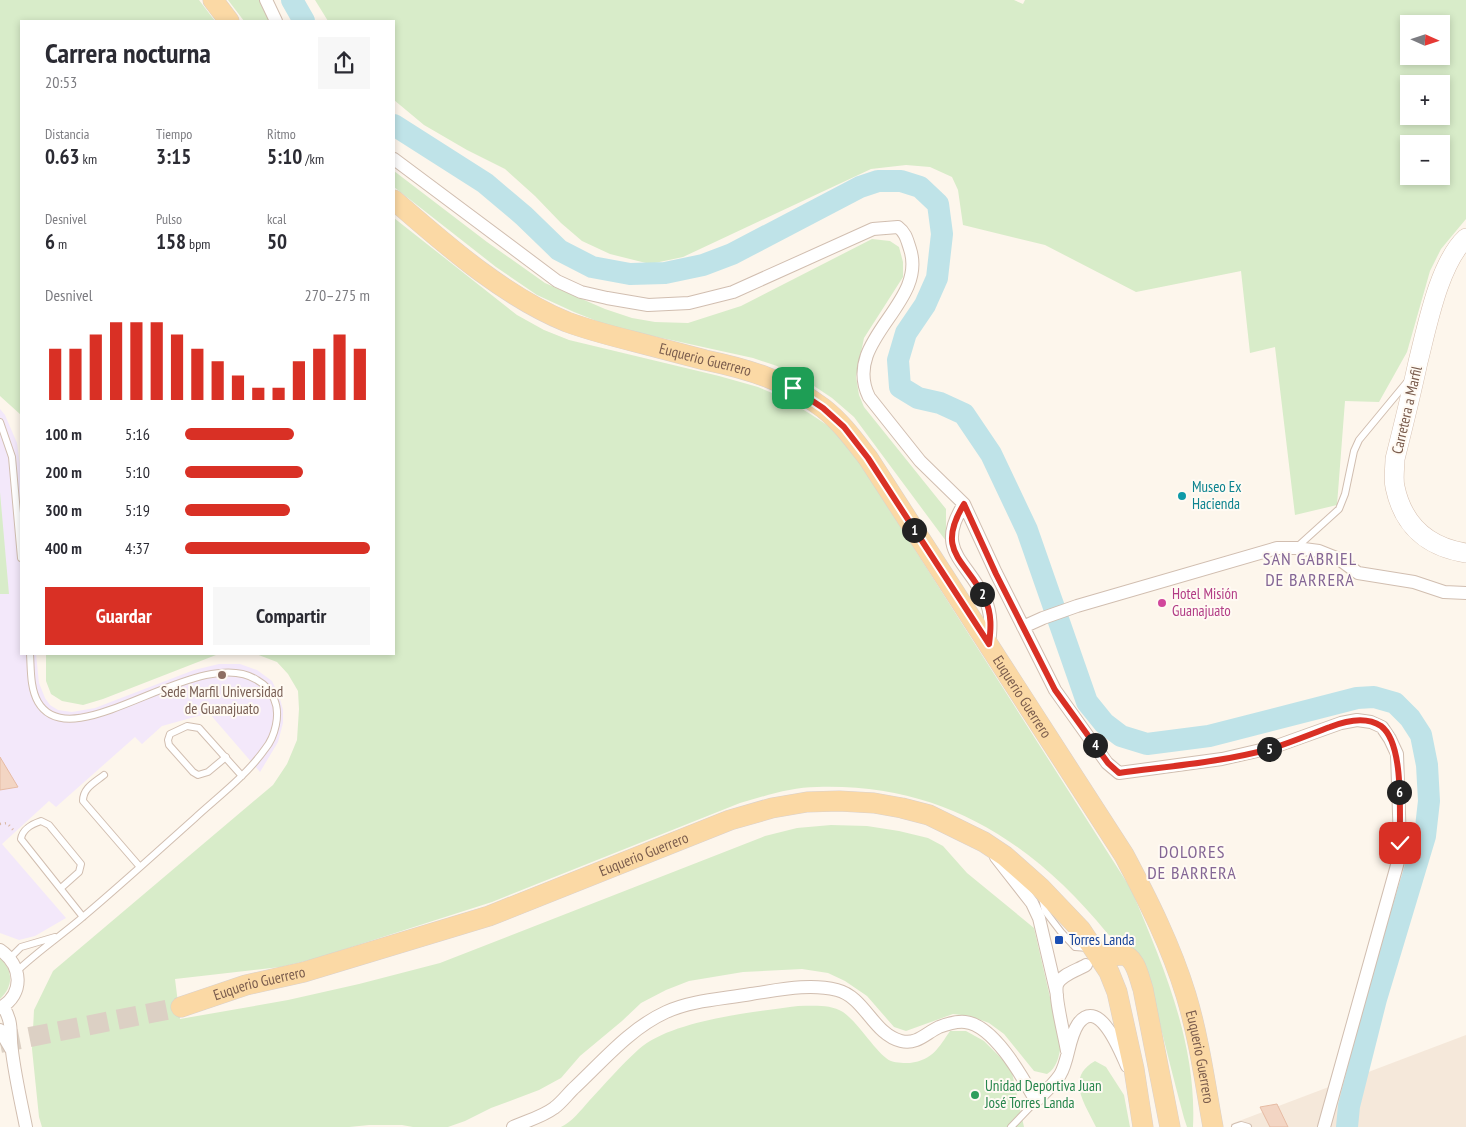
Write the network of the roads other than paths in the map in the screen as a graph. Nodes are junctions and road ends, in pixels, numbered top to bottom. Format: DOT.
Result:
graph roads {
  1 [pos="213,0"];
  2 [pos="266,0"];
  3 [pos="228,20"];
  4 [pos="276,20"];
  5 [pos="395,160"];
  6 [pos="395,201"];
  7 [pos="1466,238"];
  8 [pos="1416,371"];
  9 [pos="0,422"];
  10 [pos="964,504"];
  11 [pos="20,547"];
  12 [pos="1296,548"];
  13 [pos="1466,553"];
  14 [pos="1466,593"];
  15 [pos="1023,627"];
  16 [pos="989,644"];
  17 [pos="30,655"];
  18 [pos="226,757"];
  19 [pos="104,775"];
  20 [pos="242,776"];
  21 [pos="984,842"];
  22 [pos="140,867"];
  23 [pos="61,888"];
  24 [pos="83,917"];
  25 [pos="61,935"];
  26 [pos="5,954"];
  27 [pos="1096,956"];
  28 [pos="17,971"];
  29 [pos="1057,995"];
  30 [pos="2,1007"];
  31 [pos="181,1007"];
  32 [pos="0,1030"];
  33 [pos="11,1049"];
  34 [pos="1068,1052"];
  35 [pos="1136,1086"];
  36 [pos="1036,1101"];
  37 [pos="26,1127"];
  38 [pos="513,1127"];
  39 [pos="1011,1127"];
  40 [pos="1143,1127"];
  41 [pos="1170,1127"];
  42 [pos="1213,1127"];
  43 [pos="1235,1127"];
  44 [pos="1248,1127"];
  45 [pos="1324,1127"];
  1 -- 3 [label="main road"];
  2 -- 4 [label="street"];
  5 -- 10 [label="street"];
  6 -- 16 [label="main road, Euquerio Guerrero"];
  7 -- 8 [label="main road, Carretera a Marfil"];
  8 -- 12 [label="lane"];
  8 -- 13 [label="main road, Carretera a Marfil"];
  9 -- 11 [label="lane"];
  10 -- 15 [label="street"];
  10 -- 16 [label="street"];
  12 -- 14 [label="street"];
  12 -- 15 [label="street"];
  15 -- 45 [label="street"];
  16 -- 42 [label="main road, Euquerio Guerrero"];
  17 -- 20 [label="lane"];
  18 -- 18 [label="lane"];
  18 -- 20 [label="lane"];
  19 -- 22 [label="lane"];
  20 -- 22 [label="lane"];
  21 -- 27 [label="main road, Euquerio Guerrero"];
  21 -- 29 [label="street"];
  21 -- 31 [label="main road, Euquerio Guerrero"];
  22 -- 24 [label="lane"];
  23 -- 23 [label="lane"];
  23 -- 24 [label="lane"];
  24 -- 25 [label="lane"];
  25 -- 26 [label="lane"];
  25 -- 28 [label="lane"];
  26 -- 28 [label="street"];
  27 -- 29 [label="street"];
  27 -- 35 [label="main road, Euquerio Guerrero"];
  27 -- 41 [label="main road"];
  28 -- 30 [label="street"];
  29 -- 34 [label="street"];
  30 -- 33 [label="street"];
  32 -- 33 [label="street"];
  33 -- 37 [label="street"];
  34 -- 35 [label="street"];
  34 -- 36 [label="street"];
  35 -- 40 [label="main road, Euquerio Guerrero"];
  36 -- 38 [label="street"];
  36 -- 39 [label="lane"];
  43 -- 44 [label="lane"];
}
